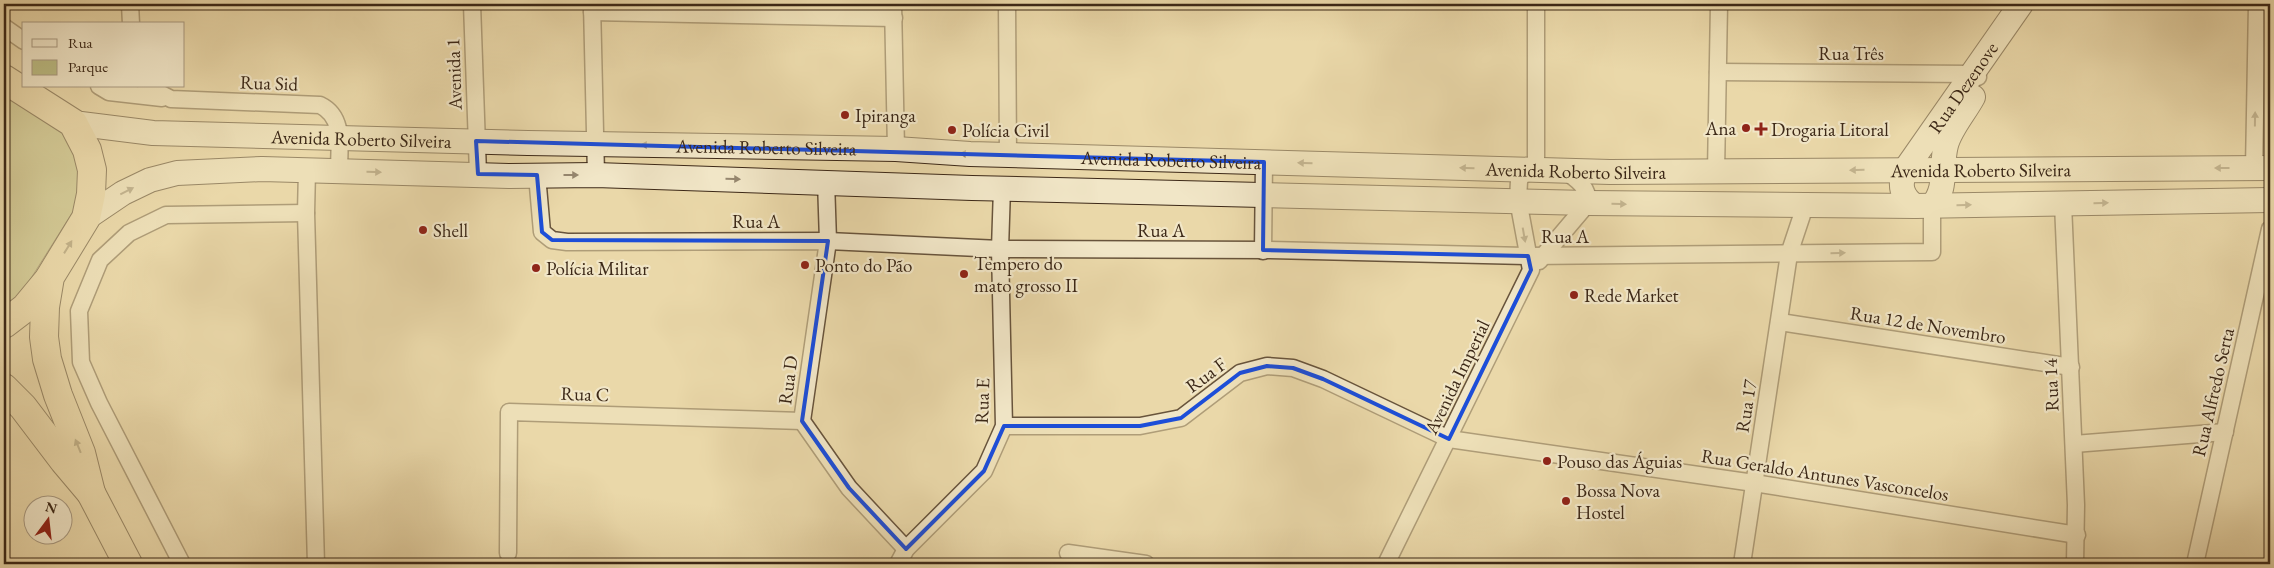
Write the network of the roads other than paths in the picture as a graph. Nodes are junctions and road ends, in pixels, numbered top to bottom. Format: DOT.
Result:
graph roads {
  1 [pos="130,4"];
  2 [pos="472,4"];
  3 [pos="1007,4"];
  4 [pos="1536,4"];
  5 [pos="1719,4"];
  6 [pos="2021,4"];
  7 [pos="2039,4"];
  8 [pos="2257,4"];
  9 [pos="592,8"];
  10 [pos="893,11"];
  11 [pos="131,22"];
  12 [pos="4,27"];
  13 [pos="22,40"];
  14 [pos="1718,72"];
  15 [pos="1977,76"];
  16 [pos="4,79"];
  17 [pos="102,88"];
  18 [pos="150,88"];
  19 [pos="171,99"];
  20 [pos="73,123"];
  21 [pos="338,138"];
  22 [pos="476,142"];
  23 [pos="595,144"];
  24 [pos="896,149"];
  25 [pos="1008,155"];
  26 [pos="1040,156"];
  27 [pos="1264,162"];
  28 [pos="307,170"];
  29 [pos="339,170"];
  30 [pos="1536,170"];
  31 [pos="1905,170"];
  32 [pos="2264,170"];
  33 [pos="1565,171"];
  34 [pos="1942,171"];
  35 [pos="1716,172"];
  36 [pos="478,174"];
  37 [pos="537,175"];
  38 [pos="596,175"];
  39 [pos="826,181"];
  40 [pos="1002,188"];
  41 [pos="1045,189"];
  42 [pos="1264,194"];
  43 [pos="1518,200"];
  44 [pos="2270,200"];
  45 [pos="1588,203"];
  46 [pos="2063,204"];
  47 [pos="1805,206"];
  48 [pos="1924,206"];
  49 [pos="306,213"];
  50 [pos="86,218"];
  51 [pos="2270,229"];
  52 [pos="828,241"];
  53 [pos="1000,248"];
  54 [pos="1263,250"];
  55 [pos="1789,254"];
  56 [pos="1534,261"];
  57 [pos="50,277"];
  58 [pos="1780,322"];
  59 [pos="4,324"];
  60 [pos="2071,367"];
  61 [pos="4,388"];
  62 [pos="802,421"];
  63 [pos="1004,426"];
  64 [pos="2224,432"];
  65 [pos="1449,439"];
  66 [pos="2074,444"];
  67 [pos="1754,483"];
  68 [pos="92,493"];
  69 [pos="2076,535"];
  70 [pos="906,549"];
  71 [pos="508,552"];
  72 [pos="1068,553"];
  73 [pos="128,564"];
  74 [pos="182,564"];
  75 [pos="316,564"];
  76 [pos="898,564"];
  77 [pos="1146,564"];
  78 [pos="1386,564"];
  79 [pos="1742,564"];
  80 [pos="2075,564"];
  81 [pos="2194,564"];
  1 -- 11 [label="street"];
  2 -- 22 [label="street, Avenida 1"];
  3 -- 25 [label="street"];
  4 -- 30 [label="street"];
  5 -- 14 [label="street"];
  6 -- 15 [label="street, Rua Dezenove"];
  7 -- 15 [label="street, Rua Dezenove"];
  32 -- 8 [label="street, one-way"];
  9 -- 10 [label="street"];
  9 -- 23 [label="street"];
  10 -- 24 [label="street"];
  12 -- 13 [label="street"];
  14 -- 15 [label="street, Rua Três"];
  14 -- 35 [label="street"];
  15 -- 31 [label="street, Rua Dezenove"];
  15 -- 34 [label="street, Rua Dezenove"];
  16 -- 20 [label="highway"];
  17 -- 19 [label="street"];
  18 -- 19 [label="street, Rua Sid"];
  19 -- 21 [label="street, Rua Sid"];
  20 -- 21 [label="street, Avenida Roberto Silveira"];
  20 -- 50 [label="highway"];
  21 -- 22 [label="street, Avenida Roberto Silveira"];
  21 -- 29 [label="street, Rua Sid"];
  22 -- 23 [label="street, Avenida Roberto Silveira"];
  22 -- 36 [label="street, Avenida 1"];
  24 -- 23 [label="street, Avenida Roberto Silveira, one-way"];
  23 -- 38 [label="street"];
  25 -- 24 [label="street, Avenida Roberto Silveira, one-way"];
  25 -- 26 [label="street, Avenida Roberto Silveira"];
  25 -- 40 [label="street"];
  26 -- 27 [label="street, Avenida Roberto Silveira"];
  26 -- 41 [label="street"];
  30 -- 27 [label="street, Avenida Roberto Silveira, one-way"];
  27 -- 42 [label="street"];
  28 -- 29 [label="street, Avenida Roberto Silveira"];
  28 -- 49 [label="street"];
  50 -- 28 [label="street, Avenida Roberto Silveira, one-way"];
  29 -- 36 [label="street, Avenida Roberto Silveira, one-way"];
  30 -- 33 [label="street, Avenida Roberto Silveira"];
  30 -- 43 [label="street"];
  31 -- 34 [label="street, Avenida Roberto Silveira"];
  31 -- 35 [label="street, Avenida Roberto Silveira, one-way"];
  31 -- 48 [label="street"];
  32 -- 34 [label="street, Avenida Roberto Silveira, one-way"];
  33 -- 35 [label="street, Avenida Roberto Silveira"];
  33 -- 45 [label="street"];
  34 -- 48 [label="street, Rua Dezenove"];
  36 -- 37 [label="street, Avenida Roberto Silveira"];
  37 -- 38 [label="street, Avenida Roberto Silveira, one-way"];
  37 -- 52 [label="street, Rua A"];
  38 -- 39 [label="street, Avenida Roberto Silveira, one-way"];
  39 -- 40 [label="street, Avenida Roberto Silveira"];
  39 -- 52 [label="street, Rua D"];
  40 -- 41 [label="street, Avenida Roberto Silveira"];
  40 -- 53 [label="street, Rua E"];
  41 -- 42 [label="street, Avenida Roberto Silveira"];
  42 -- 43 [label="street, Avenida Roberto Silveira"];
  42 -- 54 [label="street"];
  43 -- 45 [label="street, Avenida Roberto Silveira"];
  43 -- 56 [label="street, one-way"];
  46 -- 44 [label="street, Avenida Roberto Silveira, one-way"];
  45 -- 47 [label="street, Avenida Roberto Silveira, one-way"];
  45 -- 56 [label="street, Avenida Imperial"];
  48 -- 46 [label="street, Avenida Roberto Silveira, one-way"];
  46 -- 60 [label="street, Rua 14"];
  47 -- 48 [label="street, Avenida Roberto Silveira"];
  47 -- 55 [label="street"];
  55 -- 48 [label="street, Rua A, one-way"];
  49 -- 74 [label="street"];
  49 -- 75 [label="street"];
  57 -- 50 [label="highway, one-way"];
  51 -- 64 [label="street, Rua Alfredo Serta"];
  52 -- 53 [label="street, Rua A"];
  52 -- 62 [label="street, Rua D"];
  53 -- 54 [label="street, Rua A"];
  53 -- 63 [label="street, Rua E"];
  54 -- 56 [label="street, Rua A"];
  55 -- 56 [label="street, Rua A"];
  55 -- 58 [label="street, Rua 17"];
  56 -- 65 [label="street, Avenida Imperial"];
  57 -- 59 [label="highway"];
  68 -- 57 [label="highway, one-way"];
  58 -- 60 [label="street, Rua 12 de Novembro"];
  58 -- 67 [label="street, Rua 17"];
  60 -- 66 [label="street, Rua 14"];
  61 -- 68 [label="highway"];
  62 -- 70 [label="street, Rua D"];
  62 -- 71 [label="street, Rua C"];
  63 -- 65 [label="street, Rua F"];
  63 -- 70 [label="street, Rua E"];
  64 -- 66 [label="street"];
  64 -- 81 [label="street, Rua Alfredo Serta"];
  65 -- 67 [label="street, Rua Geraldo Antunes Vasconcelos"];
  65 -- 78 [label="street, Avenida Imperial"];
  66 -- 69 [label="street, Rua 14"];
  67 -- 69 [label="street, Rua Geraldo Antunes Vasconcelos"];
  67 -- 79 [label="street, Rua 17"];
  68 -- 73 [label="highway"];
  69 -- 80 [label="street, Rua 14"];
  70 -- 76 [label="street, Rua E"];
  72 -- 77 [label="street"];
}
